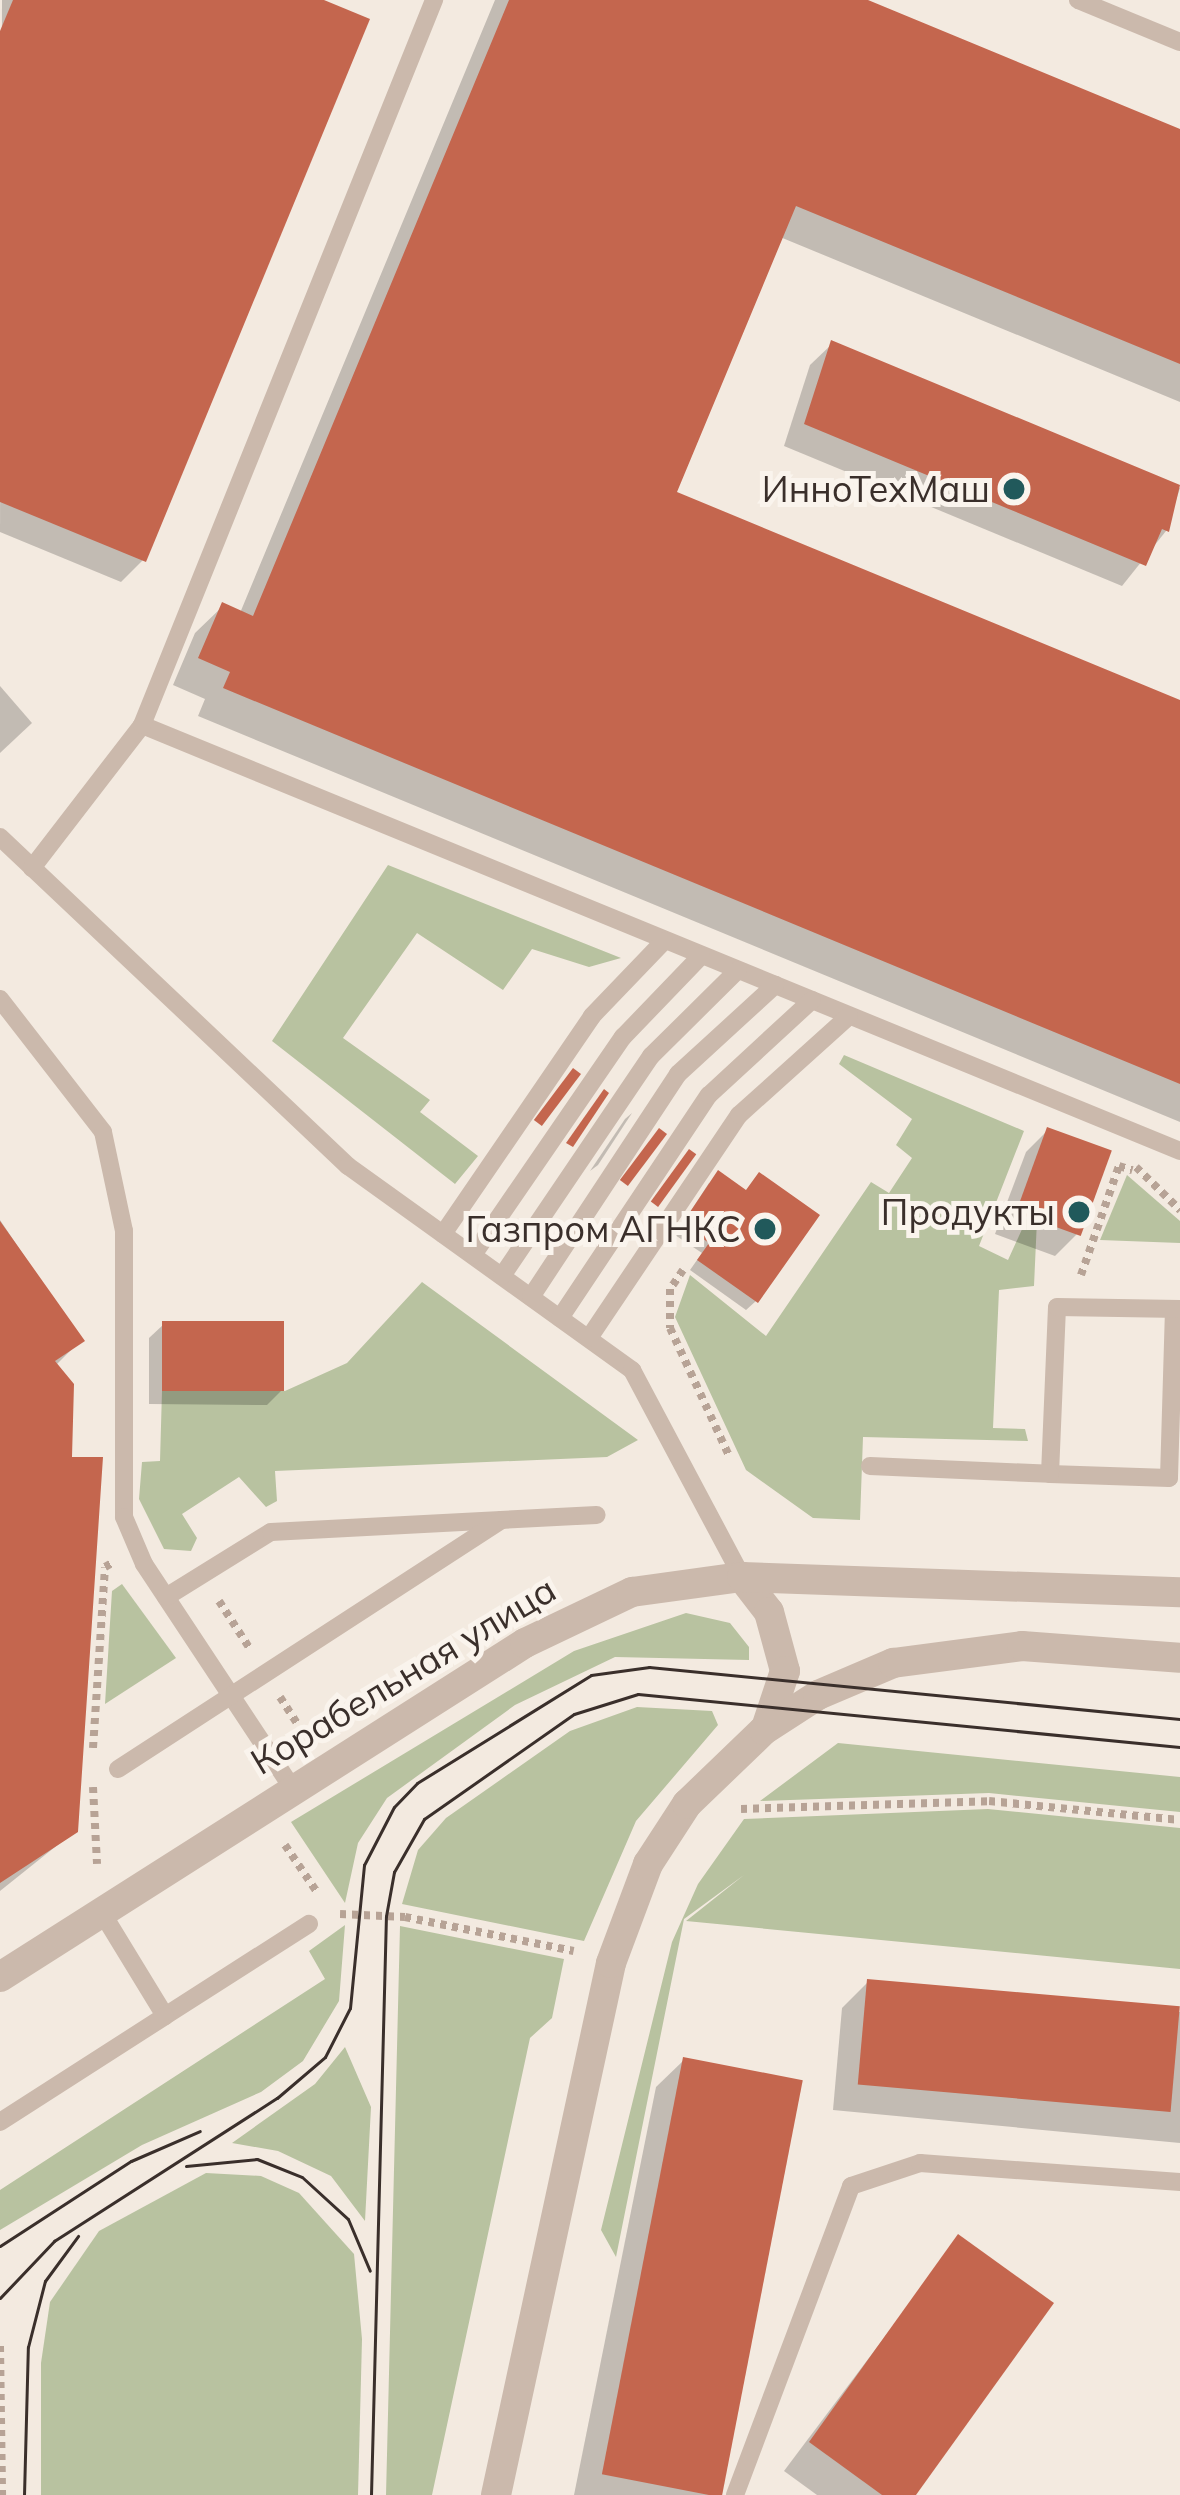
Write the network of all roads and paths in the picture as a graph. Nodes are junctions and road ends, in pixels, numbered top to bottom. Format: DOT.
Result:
graph roads {
  1 [pos="434,0"];
  2 [pos="1078,0"];
  3 [pos="1180,42"];
  4 [pos="142,724"];
  5 [pos="0,837"];
  6 [pos="32,868"];
  7 [pos="664,941"];
  8 [pos="701,956"];
  9 [pos="738,970"];
  10 [pos="775,985"];
  11 [pos="0,998"];
  12 [pos="812,1000"];
  13 [pos="849,1016"];
  14 [pos="1180,1151"];
  15 [pos="1135,1171"];
  16 [pos="443,1234"];
  17 [pos="472,1255"];
  18 [pos="683,1270"];
  19 [pos="502,1276"];
  20 [pos="531,1297"];
  21 [pos="1080,1306"];
  22 [pos="1177,1309"];
  23 [pos="560,1318"];
  24 [pos="590,1338"];
  25 [pos="730,1458"];
  26 [pos="870,1466"];
  27 [pos="1050,1474"];
  28 [pos="597,1515"];
  29 [pos="501,1520"];
  30 [pos="138,1549"];
  31 [pos="742,1576"];
  32 [pos="1180,1592"];
  33 [pos="166,1597"];
  34 [pos="1180,1658"];
  35 [pos="231,1696"];
  36 [pos="764,1730"];
  37 [pos="118,1769"];
  38 [pos="292,1788"];
  39 [pos="741,1809"];
  40 [pos="1180,1820"];
  41 [pos="285,1845"];
  42 [pos="97,1864"];
  43 [pos="101,1911"];
  44 [pos="309,1924"];
  45 [pos="574,1951"];
  46 [pos="0,1977"];
  47 [pos="165,2016"];
  48 [pos="0,2122"];
  49 [pos="1180,2182"];
  50 [pos="0,2346"];
  51 [pos="2,2495"];
  52 [pos="496,2495"];
  53 [pos="735,2495"];
  1 -- 4 [label="lane"];
  2 -- 3 [label="lane"];
  4 -- 6 [label="lane"];
  4 -- 7 [label="lane"];
  5 -- 6 [label="lane"];
  6 -- 16 [label="lane"];
  7 -- 8 [label="lane"];
  7 -- 16 [label="lane"];
  8 -- 9 [label="lane"];
  8 -- 17 [label="lane"];
  9 -- 10 [label="lane"];
  9 -- 19 [label="lane"];
  10 -- 12 [label="lane"];
  10 -- 20 [label="lane"];
  11 -- 30 [label="lane"];
  12 -- 13 [label="lane"];
  12 -- 23 [label="lane"];
  13 -- 14 [label="lane"];
  13 -- 24 [label="lane"];
  15 -- 21 [label="path"];
  16 -- 17 [label="lane"];
  17 -- 19 [label="lane"];
  18 -- 25 [label="path"];
  19 -- 20 [label="lane"];
  20 -- 23 [label="lane"];
  21 -- 22 [label="lane"];
  21 -- 27 [label="lane"];
  22 -- 27 [label="lane"];
  23 -- 24 [label="lane"];
  24 -- 31 [label="lane"];
  26 -- 27 [label="lane"];
  28 -- 29 [label="lane"];
  29 -- 33 [label="lane"];
  29 -- 35 [label="lane"];
  30 -- 33 [label="lane"];
  30 -- 42 [label="path"];
  31 -- 32 [label="street, Корабельная улица"];
  31 -- 36 [label="street"];
  31 -- 38 [label="street, Корабельная улица"];
  33 -- 35 [label="lane"];
  34 -- 36 [label="street"];
  35 -- 37 [label="lane"];
  35 -- 38 [label="lane"];
  36 -- 52 [label="street"];
  38 -- 43 [label="street, Корабельная улица"];
  39 -- 40 [label="path"];
  41 -- 45 [label="path"];
  43 -- 46 [label="street, Корабельная улица"];
  43 -- 47 [label="lane"];
  44 -- 47 [label="lane"];
  47 -- 48 [label="lane"];
  49 -- 53 [label="lane"];
  50 -- 51 [label="path"];
}
